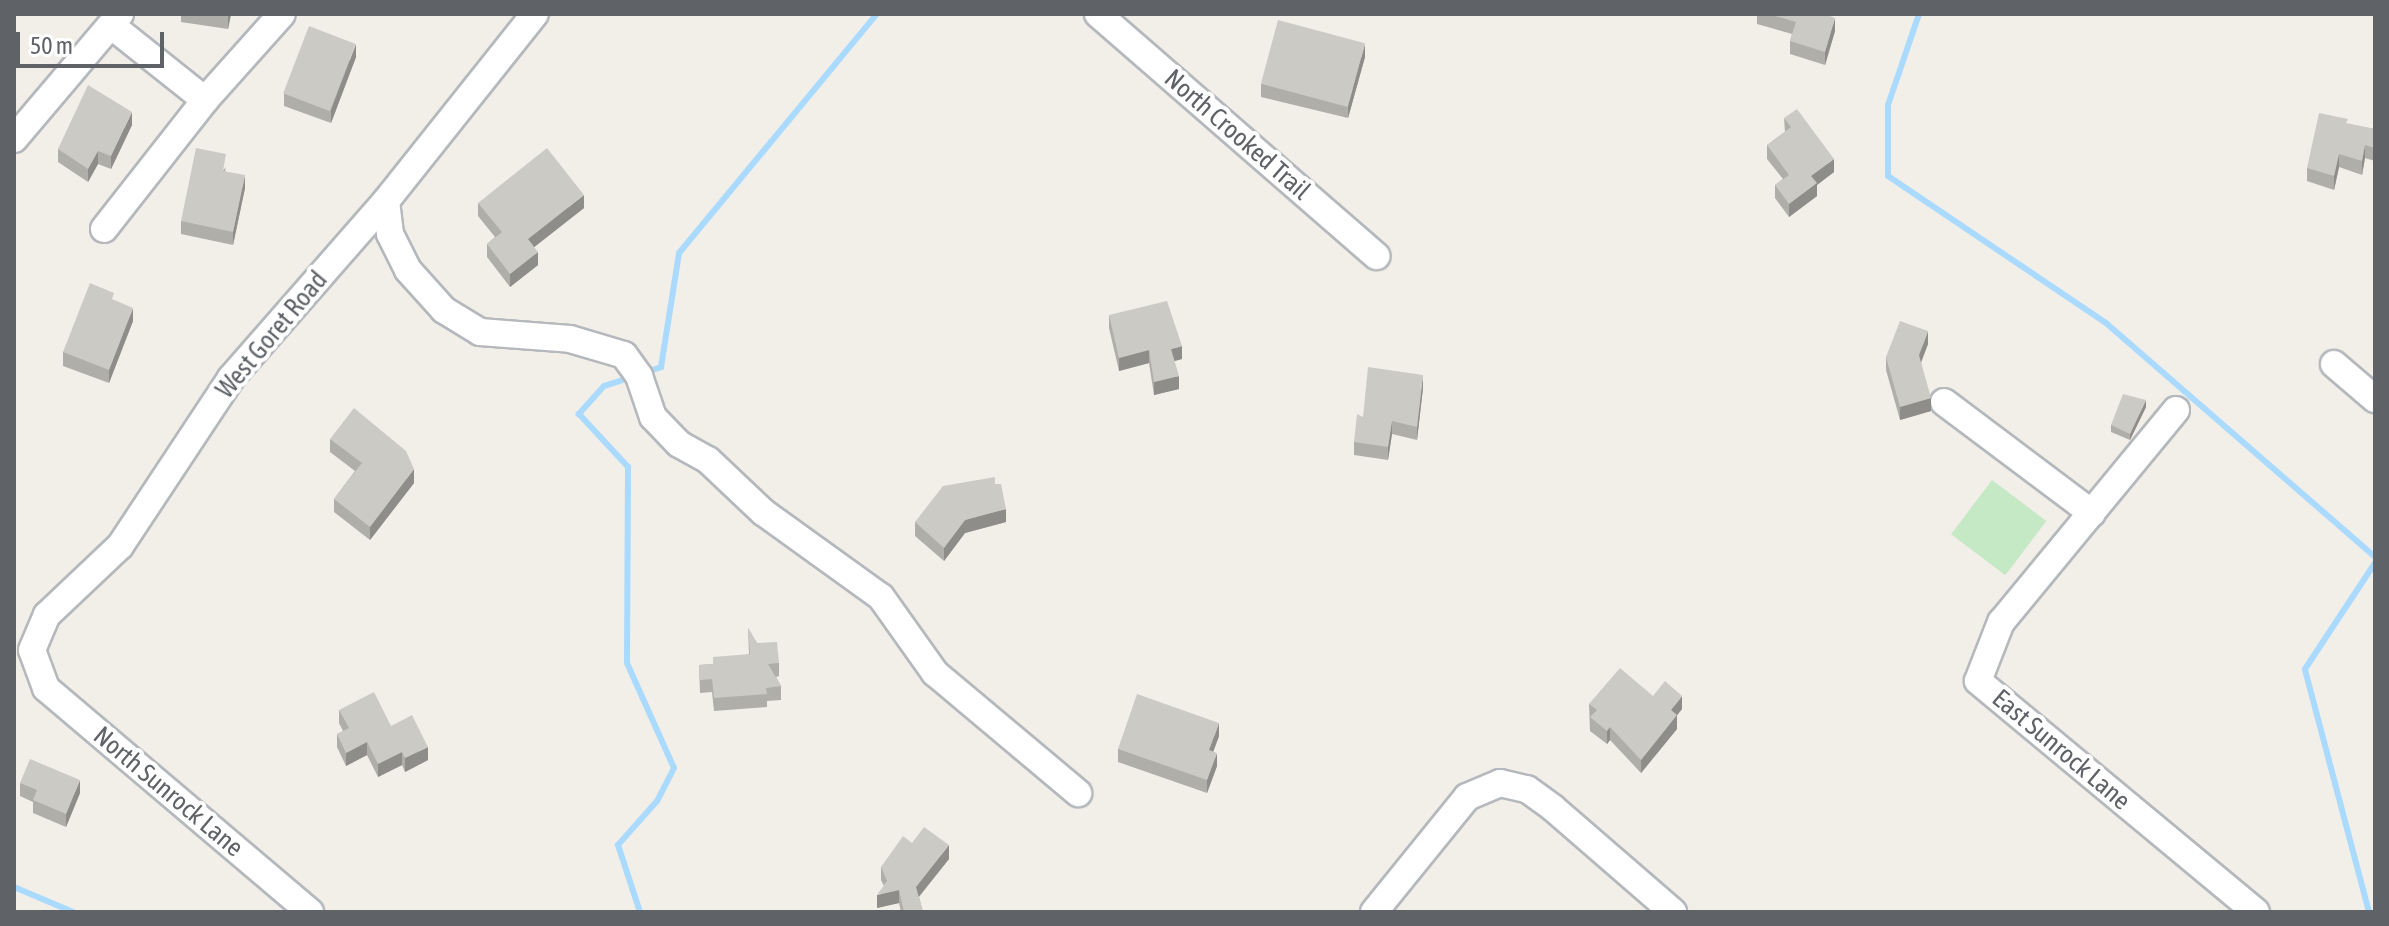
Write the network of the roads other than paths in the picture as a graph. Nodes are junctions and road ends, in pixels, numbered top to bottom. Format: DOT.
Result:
graph roads {
  1 [pos="282,14"];
  2 [pos="535,14"];
  3 [pos="1098,14"];
  4 [pos="116,20"];
  5 [pos="205,100"];
  6 [pos="14,139"];
  7 [pos="386,201"];
  8 [pos="104,229"];
  9 [pos="1376,256"];
  10 [pos="2334,364"];
  11 [pos="2375,399"];
  12 [pos="1944,402"];
  13 [pos="2176,410"];
  14 [pos="2092,513"];
  15 [pos="35,665"];
  16 [pos="1078,793"];
  17 [pos="2245,908"];
  18 [pos="310,912"];
  19 [pos="1374,912"];
  20 [pos="1673,912"];
  1 -- 5 [label="street"];
  2 -- 7 [label="street, West Goret Road"];
  3 -- 9 [label="street, North Crooked Trail"];
  4 -- 5 [label="street"];
  4 -- 6 [label="street"];
  5 -- 8 [label="street"];
  7 -- 15 [label="street, West Goret Road"];
  7 -- 16 [label="street"];
  10 -- 11 [label="street"];
  12 -- 14 [label="street"];
  13 -- 14 [label="street, East Sunrock Lane"];
  14 -- 17 [label="street, East Sunrock Lane"];
  15 -- 18 [label="street, North Sunrock Lane"];
  19 -- 20 [label="street"];
}
